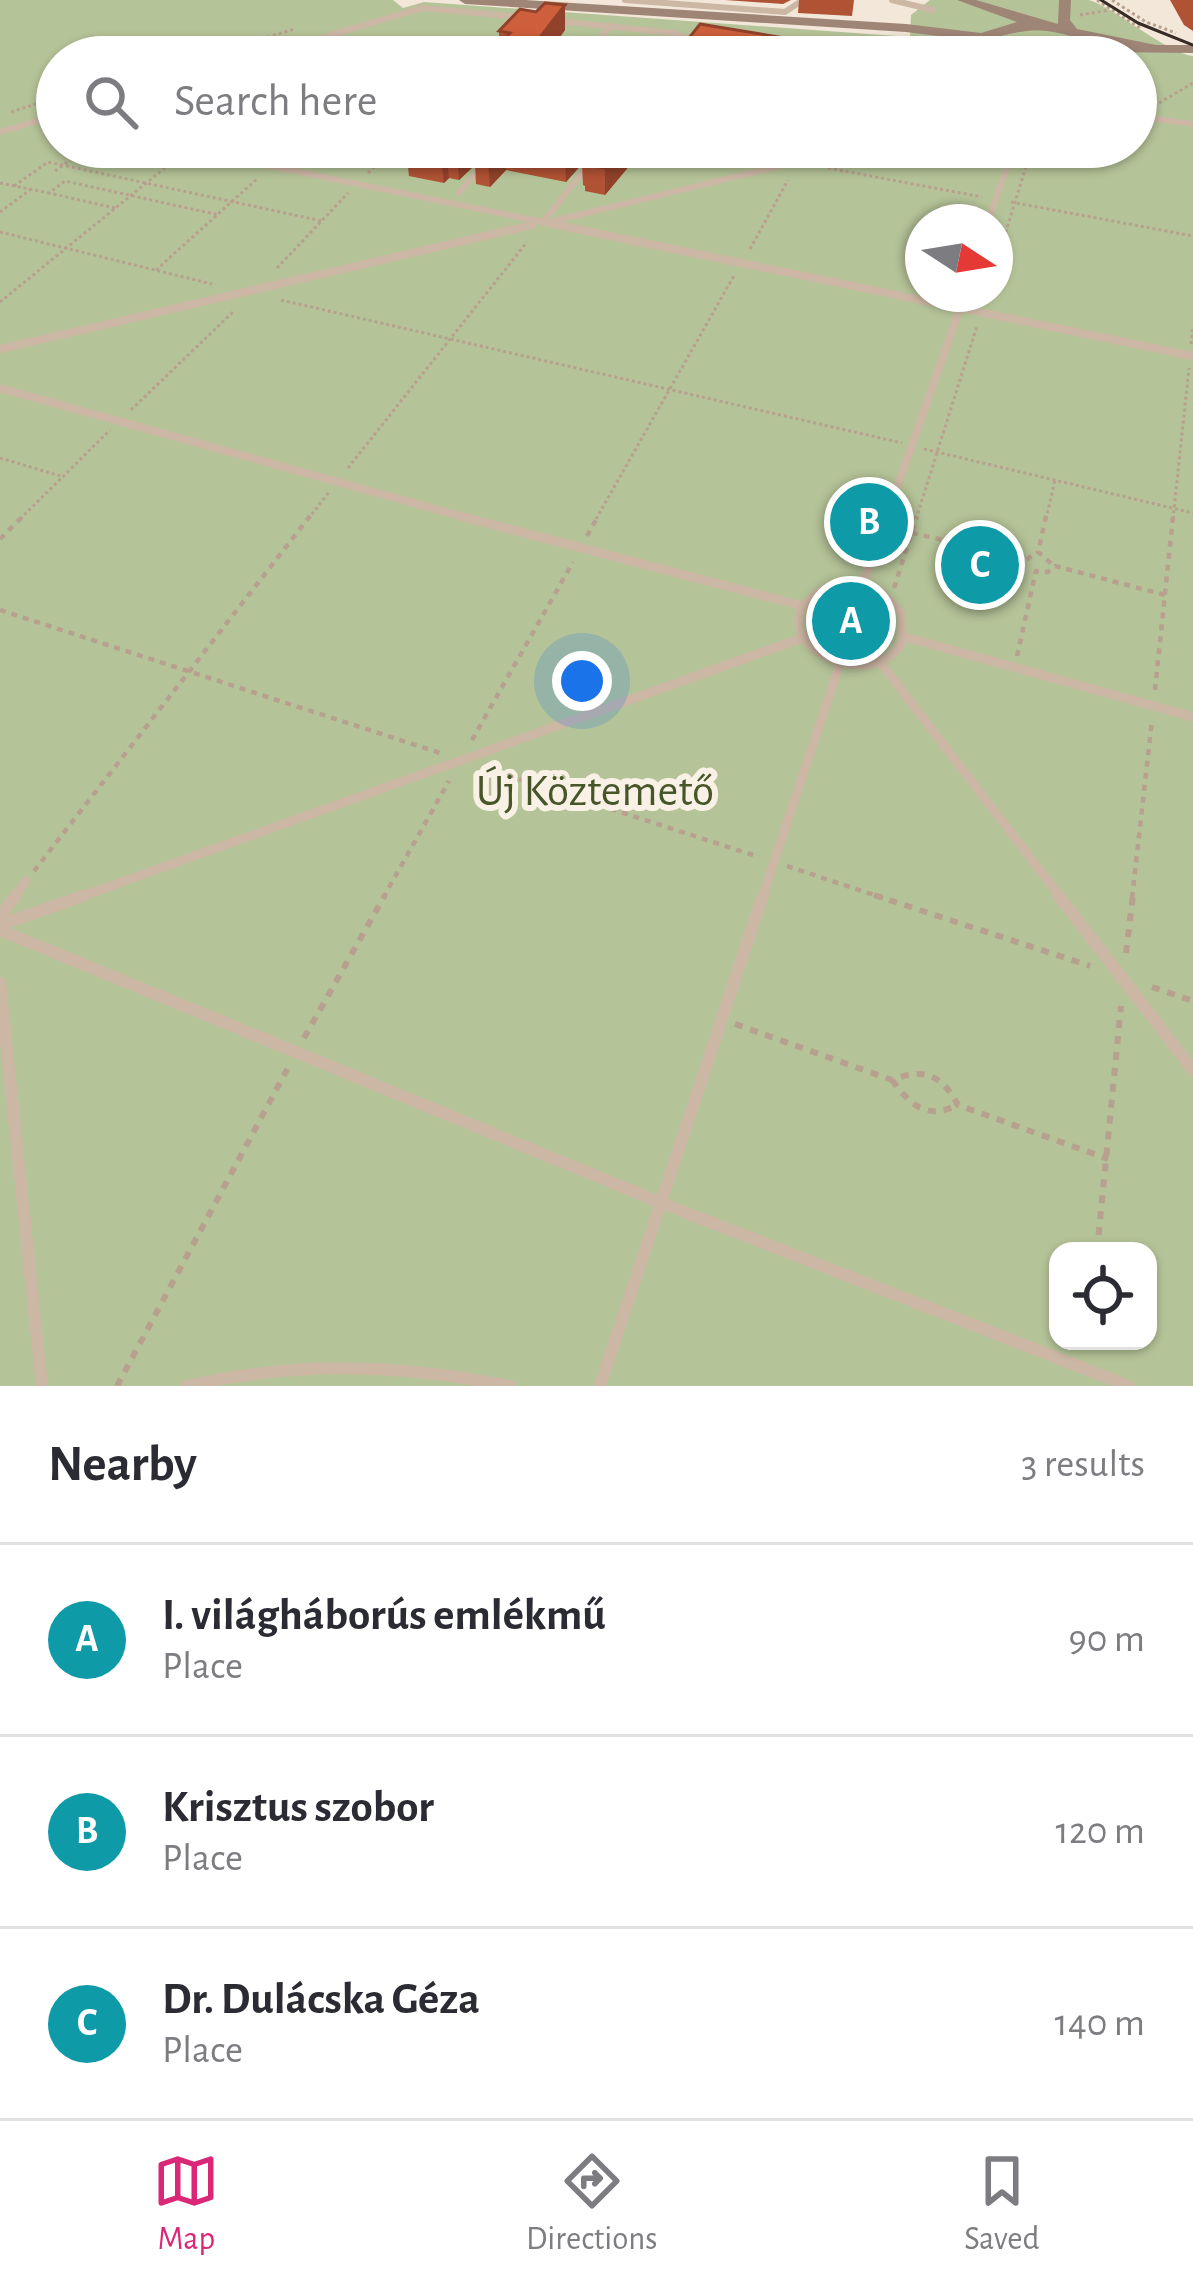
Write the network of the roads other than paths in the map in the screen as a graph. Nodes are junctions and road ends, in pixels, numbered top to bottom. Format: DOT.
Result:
graph roads {
  1 [pos="415,0"];
  2 [pos="465,0"];
  3 [pos="625,0"];
  4 [pos="716,0"];
  5 [pos="803,0"];
  6 [pos="892,0"];
  7 [pos="1061,0"];
  8 [pos="967,2"];
  9 [pos="706,7"];
  10 [pos="422,8"];
  11 [pos="933,10"];
  12 [pos="526,18"];
  13 [pos="548,20"];
  14 [pos="1035,24"];
  15 [pos="611,26"];
  16 [pos="1078,32"];
  17 [pos="328,36"];
  18 [pos="602,36"];
  19 [pos="694,36"];
  20 [pos="979,36"];
  21 [pos="1007,36"];
  22 [pos="1015,36"];
  23 [pos="1076,36"];
  24 [pos="1099,36"];
  25 [pos="1157,47"];
  26 [pos="1193,50"];
  27 [pos="1157,119"];
  28 [pos="36,121"];
  29 [pos="1193,124"];
  30 [pos="0,131"];
  31 [pos="281,168"];
  32 [pos="481,168"];
  33 [pos="587,168"];
  34 [pos="776,168"];
  35 [pos="1007,168"];
  36 [pos="458,193"];
  37 [pos="994,204"];
  38 [pos="542,223"];
  39 [pos="905,299"];
  40 [pos="958,312"];
  41 [pos="967,312"];
  42 [pos="0,349"];
  43 [pos="1192,356"];
  44 [pos="0,388"];
  45 [pos="863,585"];
  46 [pos="799,604"];
  47 [pos="802,638"];
  48 [pos="905,638"];
  49 [pos="880,662"];
  50 [pos="840,663"];
  51 [pos="1193,717"];
  52 [pos="26,881"];
  53 [pos="0,924"];
  54 [pos="0,982"];
  55 [pos="1193,1070"];
  56 [pos="664,1204"];
  57 [pos="42,1386"];
  58 [pos="188,1386"];
  59 [pos="510,1386"];
  60 [pos="600,1386"];
  61 [pos="1129,1386"];
  1 -- 10 [label="lane"];
  2 -- 20 [label="street"];
  3 -- 9 [label="lane"];
  4 -- 9 [label="lane"];
  5 -- 9 [label="lane"];
  6 -- 11 [label="lane"];
  7 -- 14 [label="street"];
  7 -- 16 [label="street"];
  8 -- 14 [label="street"];
  8 -- 21 [label="street"];
  10 -- 12 [label="lane"];
  10 -- 17 [label="lane"];
  13 -- 15 [label="lane"];
  14 -- 16 [label="street"];
  14 -- 22 [label="street"];
  15 -- 18 [label="lane"];
  15 -- 19 [label="lane"];
  16 -- 23 [label="street"];
  16 -- 24 [label="street"];
  25 -- 26 [label="street"];
  27 -- 29 [label="lane"];
  28 -- 30 [label="lane"];
  31 -- 38 [label="lane"];
  32 -- 36 [label="lane"];
  33 -- 38 [label="lane"];
  34 -- 38 [label="lane"];
  35 -- 37 [label="lane"];
  38 -- 39 [label="lane"];
  38 -- 42 [label="lane"];
  40 -- 45 [label="lane"];
  41 -- 43 [label="lane"];
  44 -- 46 [label="lane"];
  45 -- 46 [label="lane"];
  45 -- 48 [label="lane"];
  46 -- 47 [label="lane"];
  47 -- 50 [label="lane"];
  47 -- 53 [label="lane"];
  48 -- 49 [label="lane"];
  48 -- 51 [label="lane"];
  49 -- 50 [label="lane"];
  49 -- 55 [label="lane"];
  50 -- 56 [label="lane"];
  52 -- 53 [label="lane"];
  53 -- 56 [label="lane"];
  54 -- 57 [label="lane"];
  56 -- 60 [label="lane"];
  56 -- 61 [label="lane"];
  58 -- 59 [label="lane"];
}
